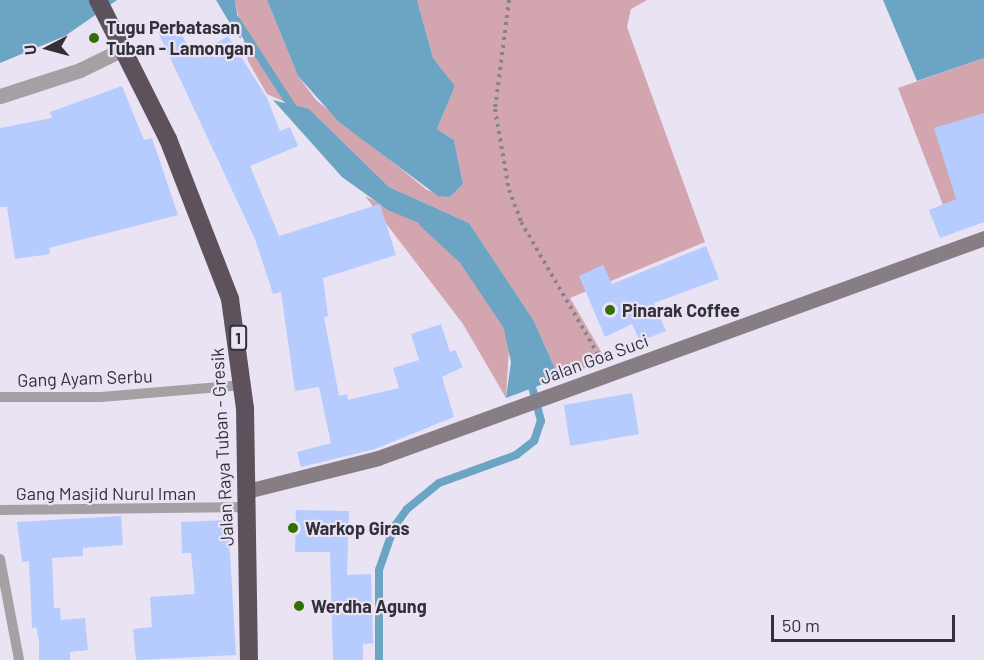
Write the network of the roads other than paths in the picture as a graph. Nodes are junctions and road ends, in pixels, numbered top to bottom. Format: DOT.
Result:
graph roads {
  1 [pos="98,0"];
  2 [pos="122,44"];
  3 [pos="0,96"];
  4 [pos="984,238"];
  5 [pos="243,385"];
  6 [pos="0,397"];
  7 [pos="247,499"];
  8 [pos="0,510"];
  9 [pos="0,560"];
  10 [pos="19,660"];
  11 [pos="249,660"];
  1 -- 2 [label="highway, 1"];
  2 -- 3 [label="street"];
  2 -- 5 [label="highway, Jalan Raya Tuban - Gresik / 1"];
  4 -- 7 [label="street, Jalan Goa Suci"];
  5 -- 6 [label="lane, Gang Ayam Serbu"];
  5 -- 7 [label="highway, Jalan Raya Tuban - Gresik / 1"];
  7 -- 8 [label="lane, Gang Masjid Nurul Iman"];
  7 -- 11 [label="highway, Jalan Raya Tuban - Gresik / 1"];
  9 -- 10 [label="lane"];
}
